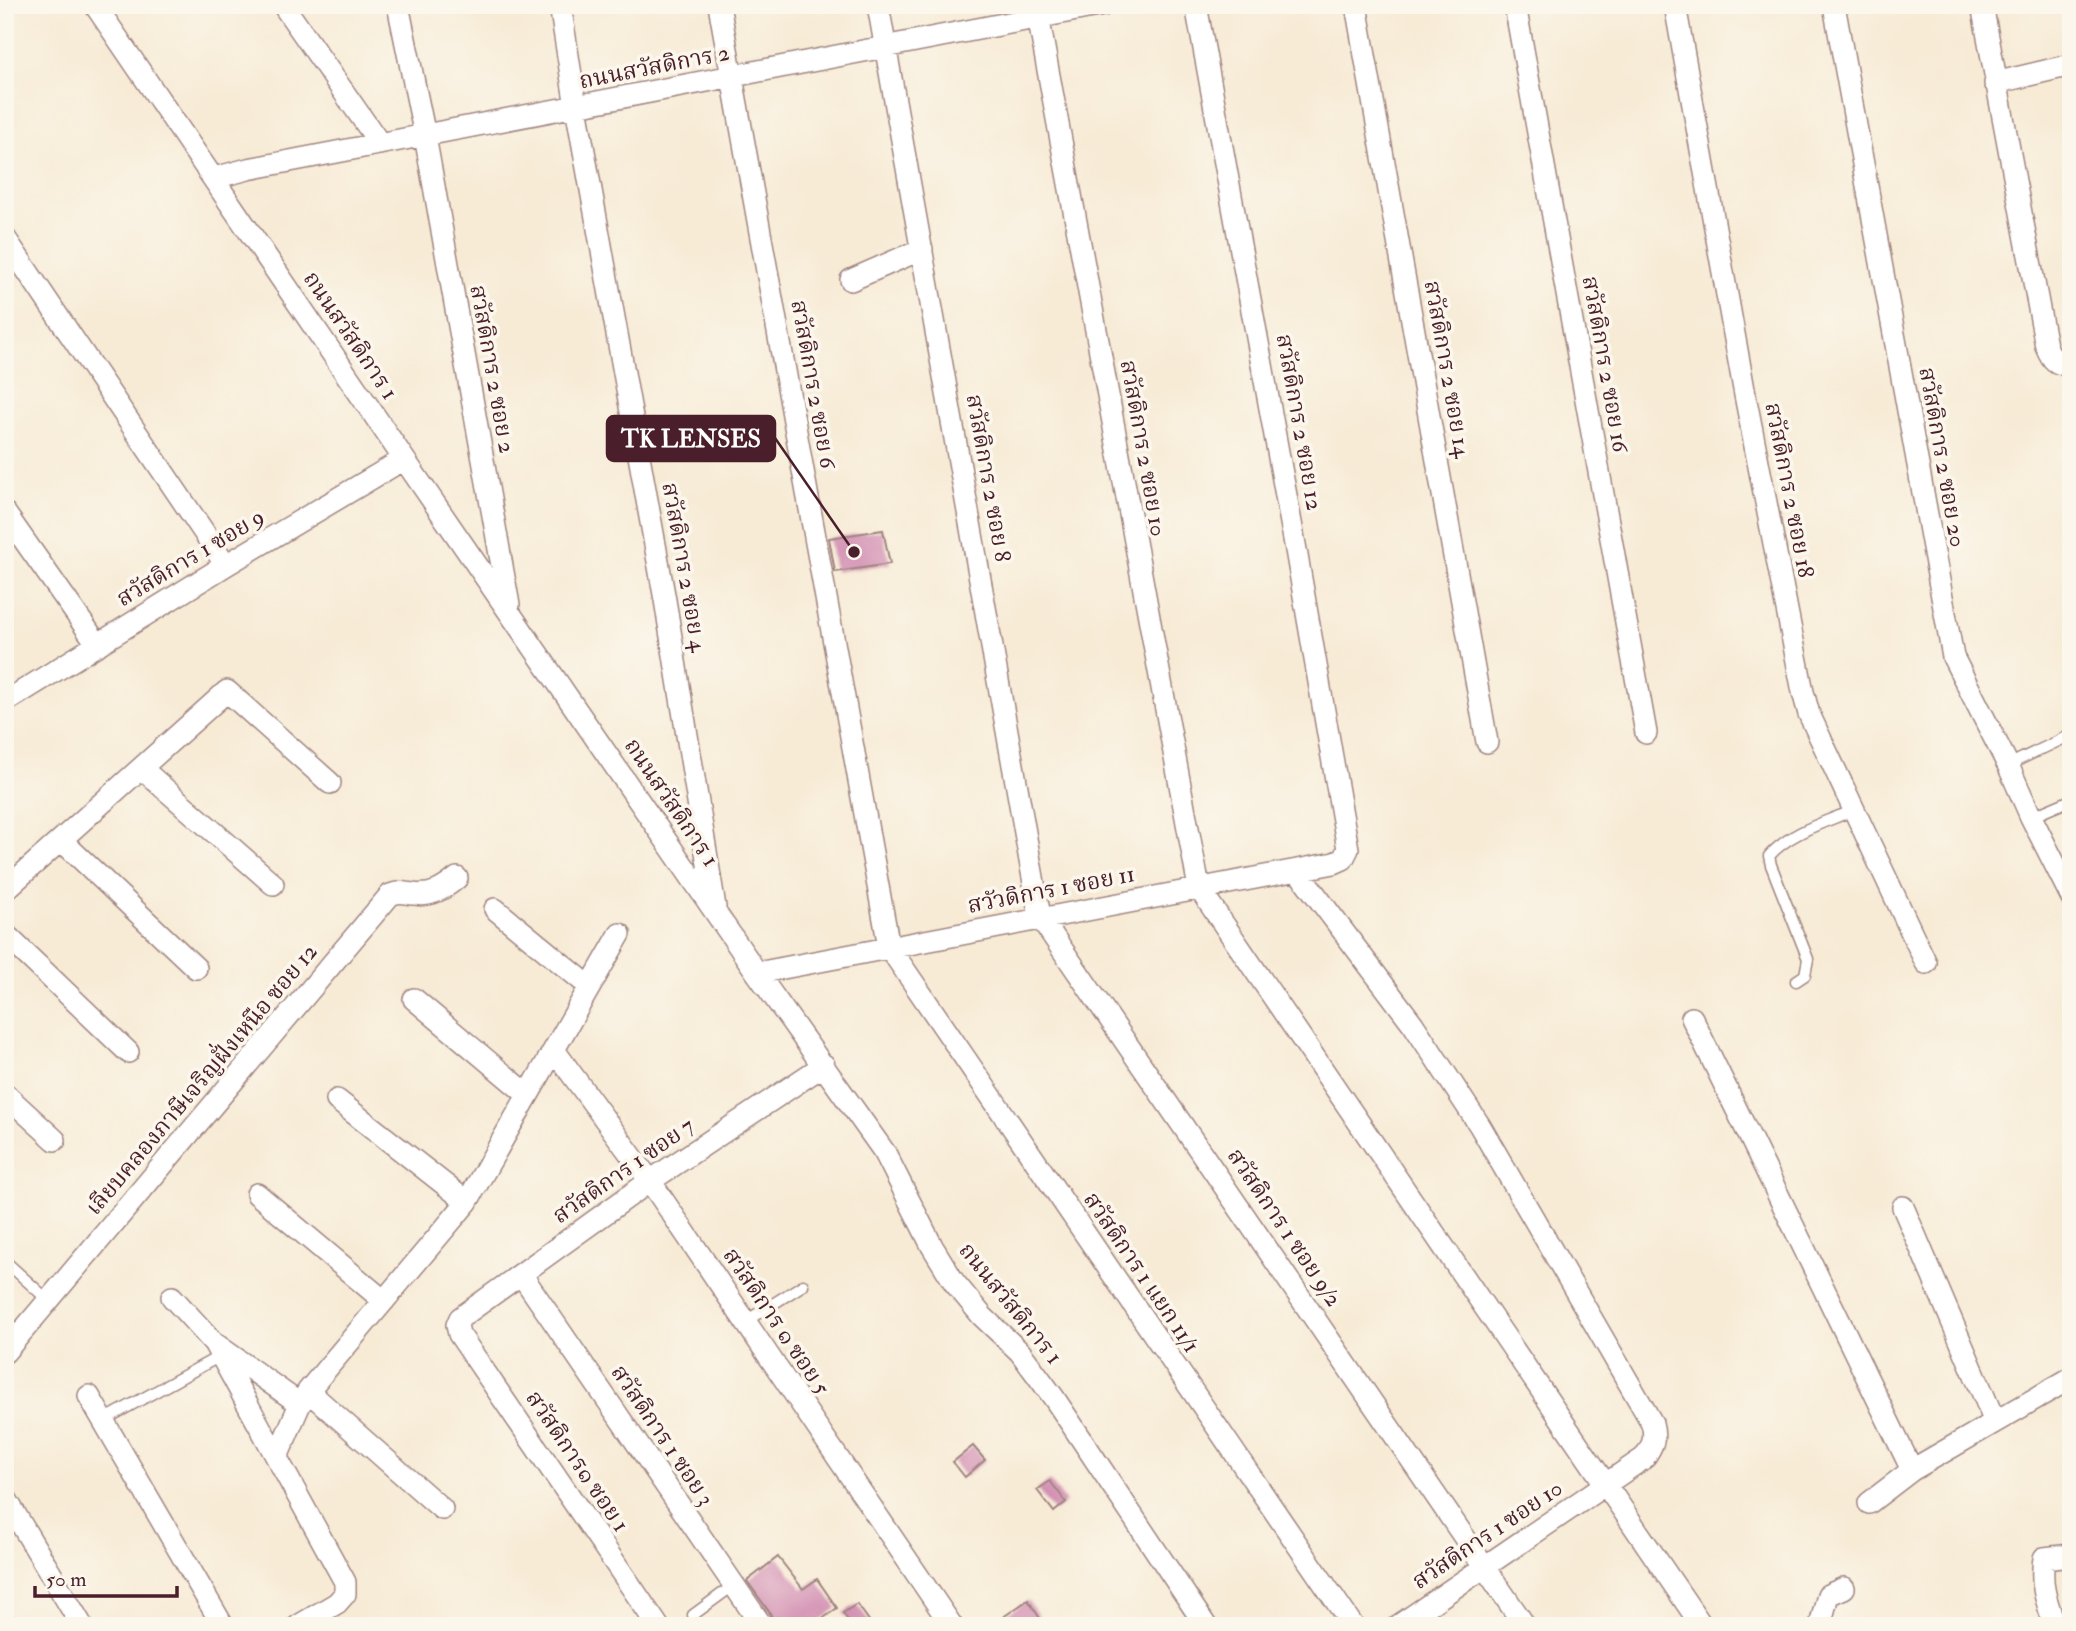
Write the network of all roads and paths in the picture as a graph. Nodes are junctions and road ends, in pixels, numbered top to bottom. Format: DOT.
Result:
graph roads {
  1 [pos="95,5"];
  2 [pos="284,5"];
  3 [pos="398,5"];
  4 [pos="560,5"];
  5 [pos="719,5"];
  6 [pos="878,5"];
  7 [pos="1103,5"];
  8 [pos="1196,5"];
  9 [pos="1356,5"];
  10 [pos="1515,5"];
  11 [pos="1675,5"];
  12 [pos="1834,5"];
  13 [pos="1982,5"];
  14 [pos="1037,12"];
  15 [pos="886,48"];
  16 [pos="2071,65"];
  17 [pos="732,78"];
  18 [pos="1995,83"];
  19 [pos="576,107"];
  20 [pos="425,136"];
  21 [pos="380,144"];
  22 [pos="214,178"];
  23 [pos="5,238"];
  24 [pos="922,249"];
  25 [pos="850,279"];
  26 [pos="2071,365"];
  27 [pos="404,459"];
  28 [pos="5,513"];
  29 [pos="226,565"];
  30 [pos="510,611"];
  31 [pos="98,645"];
  32 [pos="5,702"];
  33 [pos="1646,733"];
  34 [pos="2071,735"];
  35 [pos="1488,742"];
  36 [pos="2008,765"];
  37 [pos="141,768"];
  38 [pos="330,783"];
  39 [pos="2071,800"];
  40 [pos="1854,810"];
  41 [pos="2031,817"];
  42 [pos="61,840"];
  43 [pos="1348,849"];
  44 [pos="1297,870"];
  45 [pos="457,878"];
  46 [pos="8,880"];
  47 [pos="273,884"];
  48 [pos="1199,888"];
  49 [pos="2071,896"];
  50 [pos="495,909"];
  51 [pos="716,912"];
  52 [pos="1040,917"];
  53 [pos="5,934"];
  54 [pos="620,934"];
  55 [pos="889,947"];
  56 [pos="1926,963"];
  57 [pos="196,968"];
  58 [pos="757,973"];
  59 [pos="1796,981"];
  60 [pos="590,987"];
  61 [pos="414,999"];
  62 [pos="1692,1018"];
  63 [pos="554,1049"];
  64 [pos="128,1052"];
  65 [pos="824,1065"];
  66 [pos="5,1094"];
  67 [pos="528,1095"];
  68 [pos="337,1100"];
  69 [pos="55,1139"];
  70 [pos="650,1181"];
  71 [pos="257,1194"];
  72 [pos="467,1202"];
  73 [pos="1903,1207"];
  74 [pos="5,1261"];
  75 [pos="521,1274"];
  76 [pos="803,1285"];
  77 [pos="172,1297"];
  78 [pos="49,1301"];
  79 [pos="384,1301"];
  80 [pos="746,1321"];
  81 [pos="457,1325"];
  82 [pos="217,1350"];
  83 [pos="5,1352"];
  84 [pos="2071,1378"];
  85 [pos="89,1396"];
  86 [pos="304,1397"];
  87 [pos="104,1420"];
  88 [pos="1995,1422"];
  89 [pos="277,1457"];
  90 [pos="1912,1469"];
  91 [pos="1606,1485"];
  92 [pos="5,1497"];
  93 [pos="1869,1503"];
  94 [pos="442,1510"];
  95 [pos="2071,1555"];
  96 [pos="1486,1566"];
  97 [pos="734,1584"];
  98 [pos="1844,1588"];
  99 [pos="693,1615"];
  100 [pos="82,1626"];
  101 [pos="223,1626"];
  102 [pos="298,1626"];
  103 [pos="658,1626"];
  104 [pos="762,1626"];
  105 [pos="952,1626"];
  106 [pos="1206,1626"];
  107 [pos="1353,1626"];
  108 [pos="1398,1626"];
  109 [pos="1525,1626"];
  110 [pos="1702,1626"];
  111 [pos="1820,1626"];
  112 [pos="2055,1626"];
  1 -- 22 [label="street, ถนนสวัสดิการ 1"];
  2 -- 21 [label="street"];
  3 -- 20 [label="street, สวัสดิการ 2 ซอย 2"];
  4 -- 19 [label="street, สวัสดิการ 2 ซอย 4"];
  5 -- 17 [label="street, สวัสดิการ 2 ซอย 6"];
  6 -- 15 [label="street, สวัสดิการ 2 ซอย 8"];
  7 -- 14 [label="street, ถนนสวัสดิการ 2"];
  8 -- 43 [label="street, สวัสดิการ 2 ซอย 12"];
  9 -- 35 [label="street, สวัสดิการ 2 ซอย 14"];
  10 -- 33 [label="street, สวัสดิการ 2 ซอย 16"];
  11 -- 40 [label="street, สวัสดิการ 2 ซอย 18"];
  12 -- 36 [label="street, สวัสดิการ 2 ซอย 20"];
  13 -- 18 [label="street"];
  14 -- 15 [label="street, ถนนสวัสดิการ 2"];
  14 -- 48 [label="street, สวัสดิการ 2 ซอย 10"];
  15 -- 17 [label="street, ถนนสวัสดิการ 2"];
  15 -- 24 [label="street, สวัสดิการ 2 ซอย 8"];
  16 -- 18 [label="street"];
  17 -- 19 [label="street, ถนนสวัสดิการ 2"];
  17 -- 55 [label="street, สวัสดิการ 2 ซอย 6"];
  18 -- 26 [label="street"];
  19 -- 20 [label="street, ถนนสวัสดิการ 2"];
  19 -- 51 [label="street, สวัสดิการ 2 ซอย 4"];
  20 -- 21 [label="street, ถนนสวัสดิการ 2"];
  20 -- 30 [label="street, สวัสดิการ 2 ซอย 2"];
  21 -- 22 [label="street, ถนนสวัสดิการ 2"];
  22 -- 27 [label="street, ถนนสวัสดิการ 1"];
  23 -- 29 [label="street"];
  24 -- 25 [label="street"];
  24 -- 52 [label="street, สวัสดิการ 2 ซอย 8"];
  27 -- 29 [label="street, สวัสดิการ 1 ซอย 9"];
  27 -- 30 [label="street, ถนนสวัสดิการ 1"];
  28 -- 31 [label="street"];
  29 -- 31 [label="street, สวัสดิการ 1 ซอย 9"];
  30 -- 51 [label="street, ถนนสวัสดิการ 1"];
  31 -- 32 [label="street, สวัสดิการ 1 ซอย 9"];
  34 -- 36 [label="lane"];
  36 -- 41 [label="street, สวัสดิการ 2 ซอย 20"];
  37 -- 38 [label="street"];
  37 -- 42 [label="street"];
  37 -- 47 [label="street"];
  39 -- 41 [label="lane"];
  40 -- 56 [label="street, สวัสดิการ 2 ซอย 18"];
  40 -- 59 [label="lane"];
  41 -- 49 [label="street, สวัสดิการ 2 ซอย 20"];
  42 -- 46 [label="street"];
  42 -- 57 [label="street"];
  43 -- 44 [label="street, สวัวดิการ 1 ซอย 11"];
  44 -- 48 [label="street, สวัวดิการ 1 ซอย 11"];
  44 -- 91 [label="street, สวัสดิการ 1 ซอย 10"];
  45 -- 78 [label="street, เลียบคลองภาษีเจริญฝั่งเหนือ ซอย 12"];
  48 -- 52 [label="street, สวัวดิการ 1 ซอย 11"];
  48 -- 91 [label="street"];
  50 -- 60 [label="street"];
  51 -- 58 [label="street, ถนนสวัสดิการ 1"];
  52 -- 55 [label="street, สวัวดิการ 1 ซอย 11"];
  52 -- 96 [label="street, สวัสดิการ 1 ซอย 9/2"];
  53 -- 64 [label="street"];
  54 -- 60 [label="street"];
  55 -- 58 [label="street, สวัวดิการ 1 ซอย 11"];
  55 -- 107 [label="street, สวัสดิการ 1 แยก 11/1"];
  58 -- 65 [label="street, ถนนสวัสดิการ 1"];
  60 -- 63 [label="street"];
  61 -- 67 [label="street"];
  62 -- 90 [label="street"];
  63 -- 67 [label="street"];
  63 -- 70 [label="street, สวัสดิการ ๑ ซอย 5"];
  65 -- 70 [label="street, สวัสดิการ 1 ซอย 7"];
  65 -- 106 [label="street, ถนนสวัสดิการ 1"];
  66 -- 69 [label="street"];
  67 -- 72 [label="street"];
  68 -- 72 [label="street"];
  70 -- 75 [label="street, สวัสดิการ 1 ซอย 7"];
  70 -- 80 [label="street, สวัสดิการ ๑ ซอย 5"];
  71 -- 79 [label="street"];
  72 -- 79 [label="street"];
  73 -- 88 [label="street"];
  74 -- 78 [label="lane"];
  75 -- 81 [label="street, สวัสดิการ 1 ซอย 7"];
  75 -- 97 [label="street, สวัสดิการ 1 ซอย 3"];
  76 -- 80 [label="lane"];
  77 -- 82 [label="street"];
  78 -- 83 [label="street, เลียบคลองภาษีเจริญฝั่งเหนือ ซอย 12"];
  79 -- 86 [label="street"];
  80 -- 105 [label="street, สวัสดิการ ๑ ซอย 5"];
  81 -- 103 [label="street, สวัสดิการ๑ ซอย 1"];
  82 -- 86 [label="street"];
  82 -- 87 [label="lane"];
  82 -- 89 [label="street"];
  84 -- 88 [label="street"];
  85 -- 87 [label="street"];
  86 -- 89 [label="street"];
  86 -- 94 [label="street"];
  87 -- 101 [label="street"];
  88 -- 90 [label="street"];
  89 -- 102 [label="street"];
  90 -- 93 [label="street"];
  91 -- 96 [label="street, สวัสดิการ 1 ซอย 10"];
  91 -- 110 [label="street"];
  92 -- 100 [label="street"];
  95 -- 112 [label="street"];
  96 -- 108 [label="street, สวัสดิการ 1 ซอย 10"];
  96 -- 109 [label="street, สวัสดิการ 1 ซอย 9/2"];
  97 -- 99 [label="lane"];
  97 -- 104 [label="street, สวัสดิการ 1 ซอย 3"];
  98 -- 111 [label="street"];
}
